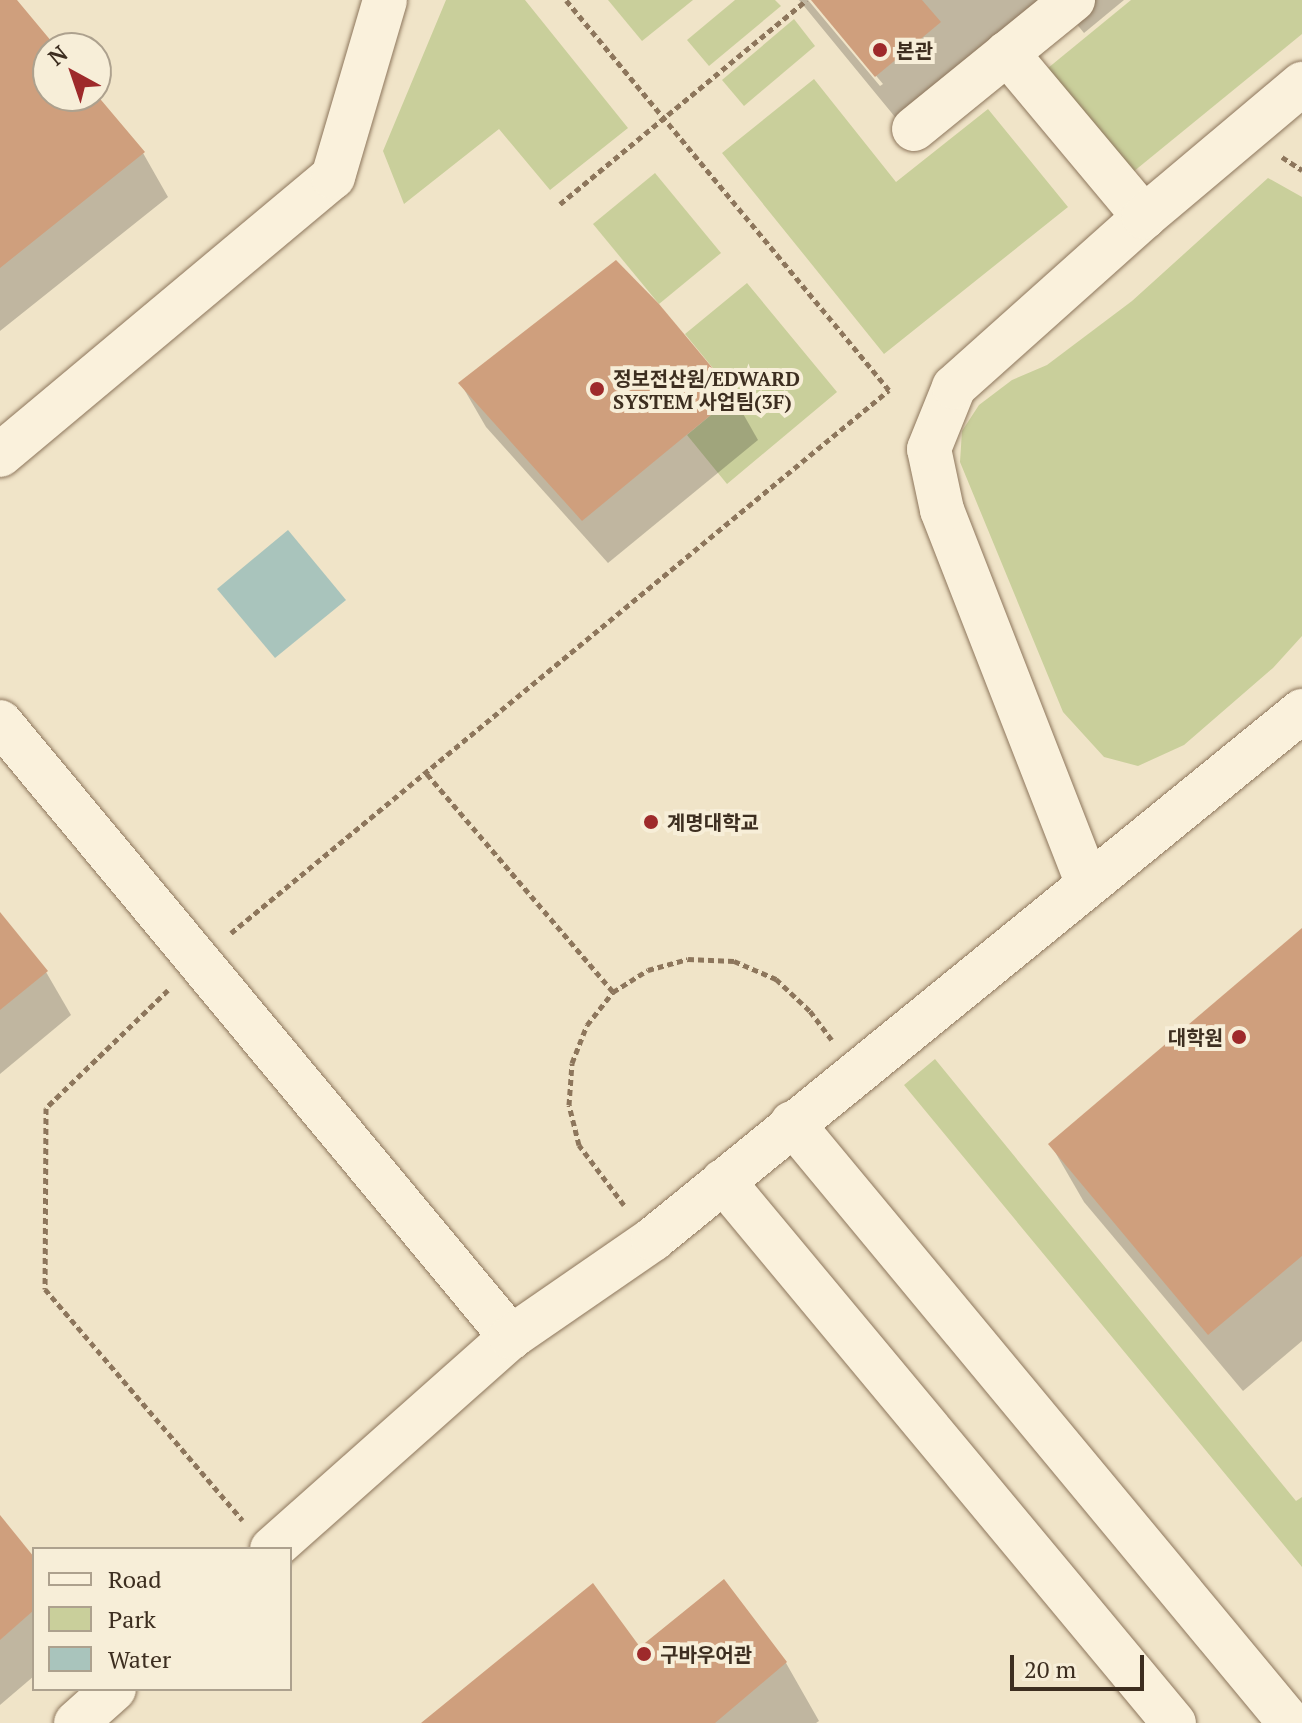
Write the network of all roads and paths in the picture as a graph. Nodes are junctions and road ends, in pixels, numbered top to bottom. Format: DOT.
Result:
graph roads {
  1 [pos="385,0"];
  2 [pos="566,0"];
  3 [pos="807,0"];
  4 [pos="1073,0"];
  5 [pos="1007,53"];
  6 [pos="1302,84"];
  7 [pos="663,119"];
  8 [pos="914,129"];
  9 [pos="560,204"];
  10 [pos="1144,217"];
  11 [pos="0,455"];
  12 [pos="1302,711"];
  13 [pos="0,722"];
  14 [pos="427,773"];
  15 [pos="1087,882"];
  16 [pos="196,961"];
  17 [pos="613,992"];
  18 [pos="857,1073"];
  19 [pos="792,1123"];
  20 [pos="723,1181"];
  21 [pos="653,1239"];
  22 [pos="511,1337"];
  23 [pos="258,1535"];
  24 [pos="112,1691"];
  25 [pos="76,1723"];
  26 [pos="1174,1723"];
  27 [pos="1290,1723"];
  1 -- 11 [label="lane"];
  2 -- 7 [label="path"];
  3 -- 7 [label="path"];
  4 -- 5 [label="lane"];
  5 -- 8 [label="lane"];
  5 -- 10 [label="lane"];
  6 -- 10 [label="lane"];
  7 -- 9 [label="path"];
  7 -- 14 [label="path"];
  10 -- 15 [label="lane"];
  12 -- 15 [label="lane"];
  13 -- 16 [label="lane"];
  14 -- 16 [label="path"];
  14 -- 17 [label="path"];
  15 -- 18 [label="lane"];
  16 -- 22 [label="lane"];
  16 -- 23 [label="path"];
  17 -- 18 [label="path"];
  17 -- 21 [label="path"];
  18 -- 19 [label="lane"];
  19 -- 20 [label="lane"];
  19 -- 27 [label="lane"];
  20 -- 21 [label="lane"];
  20 -- 26 [label="lane"];
  21 -- 22 [label="lane"];
  22 -- 23 [label="lane"];
  24 -- 25 [label="lane"];
}
